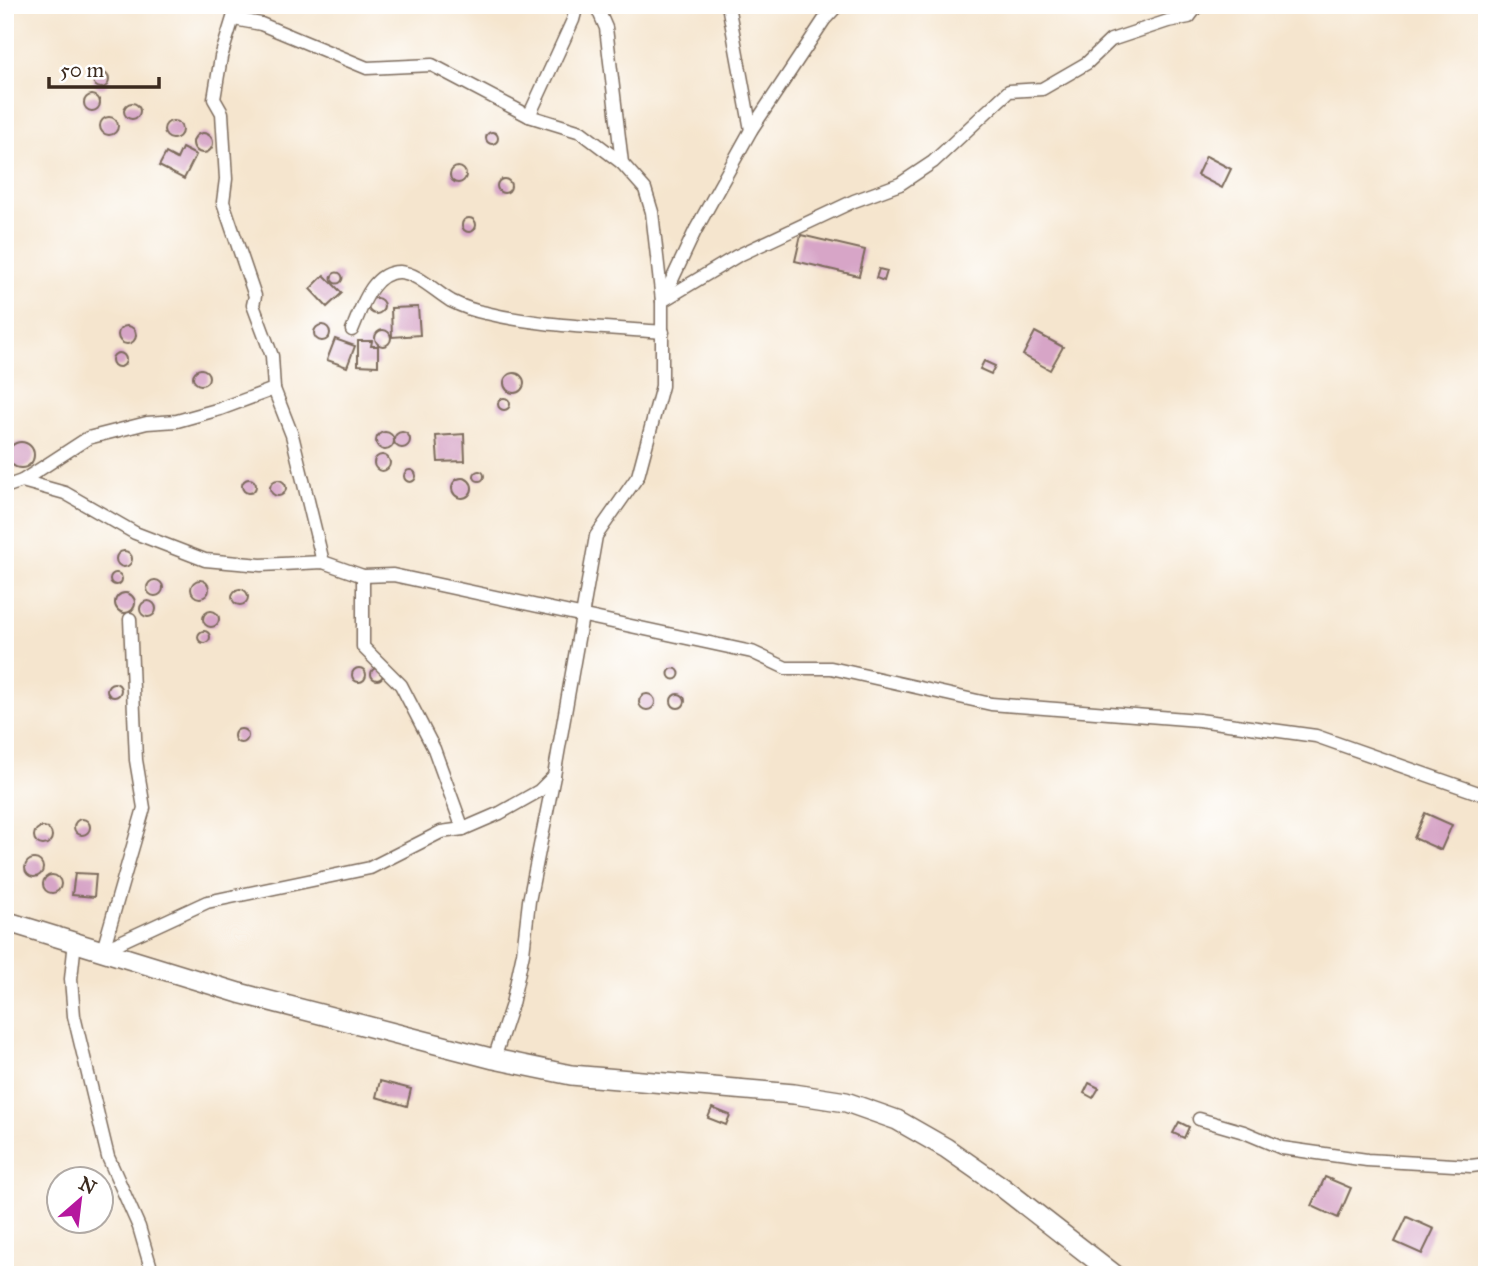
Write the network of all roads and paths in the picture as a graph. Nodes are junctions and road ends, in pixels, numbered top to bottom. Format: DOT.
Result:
graph roads {
  1 [pos="237,5"];
  2 [pos="577,5"];
  3 [pos="596,5"];
  4 [pos="728,5"];
  5 [pos="838,5"];
  6 [pos="1198,5"];
  7 [pos="234,19"];
  8 [pos="529,116"];
  9 [pos="751,130"];
  10 [pos="622,163"];
  11 [pos="662,301"];
  12 [pos="352,330"];
  13 [pos="663,332"];
  14 [pos="274,389"];
  15 [pos="22,481"];
  16 [pos="5,487"];
  17 [pos="323,562"];
  18 [pos="363,576"];
  19 [pos="581,614"];
  20 [pos="130,619"];
  21 [pos="554,776"];
  22 [pos="1487,796"];
  23 [pos="463,829"];
  24 [pos="5,921"];
  25 [pos="75,941"];
  26 [pos="103,950"];
  27 [pos="494,1059"];
  28 [pos="1199,1119"];
  29 [pos="1487,1164"];
  30 [pos="153,1275"];
  31 [pos="1115,1275"];
  1 -- 7 [label="street"];
  2 -- 8 [label="street"];
  3 -- 10 [label="street"];
  4 -- 9 [label="street"];
  5 -- 9 [label="street"];
  6 -- 11 [label="street"];
  7 -- 8 [label="street"];
  7 -- 14 [label="street"];
  8 -- 10 [label="street"];
  9 -- 11 [label="street"];
  10 -- 11 [label="street"];
  11 -- 13 [label="street"];
  12 -- 13 [label="street"];
  13 -- 19 [label="street"];
  14 -- 15 [label="street"];
  14 -- 17 [label="street"];
  15 -- 16 [label="street"];
  15 -- 17 [label="street"];
  17 -- 18 [label="street"];
  18 -- 19 [label="street"];
  18 -- 23 [label="street"];
  19 -- 21 [label="street"];
  19 -- 22 [label="street"];
  20 -- 26 [label="street"];
  21 -- 23 [label="street"];
  21 -- 27 [label="street"];
  23 -- 26 [label="street"];
  24 -- 25 [label="main road"];
  25 -- 26 [label="main road"];
  25 -- 30 [label="street"];
  26 -- 27 [label="main road"];
  27 -- 31 [label="main road"];
  28 -- 29 [label="street"];
}
